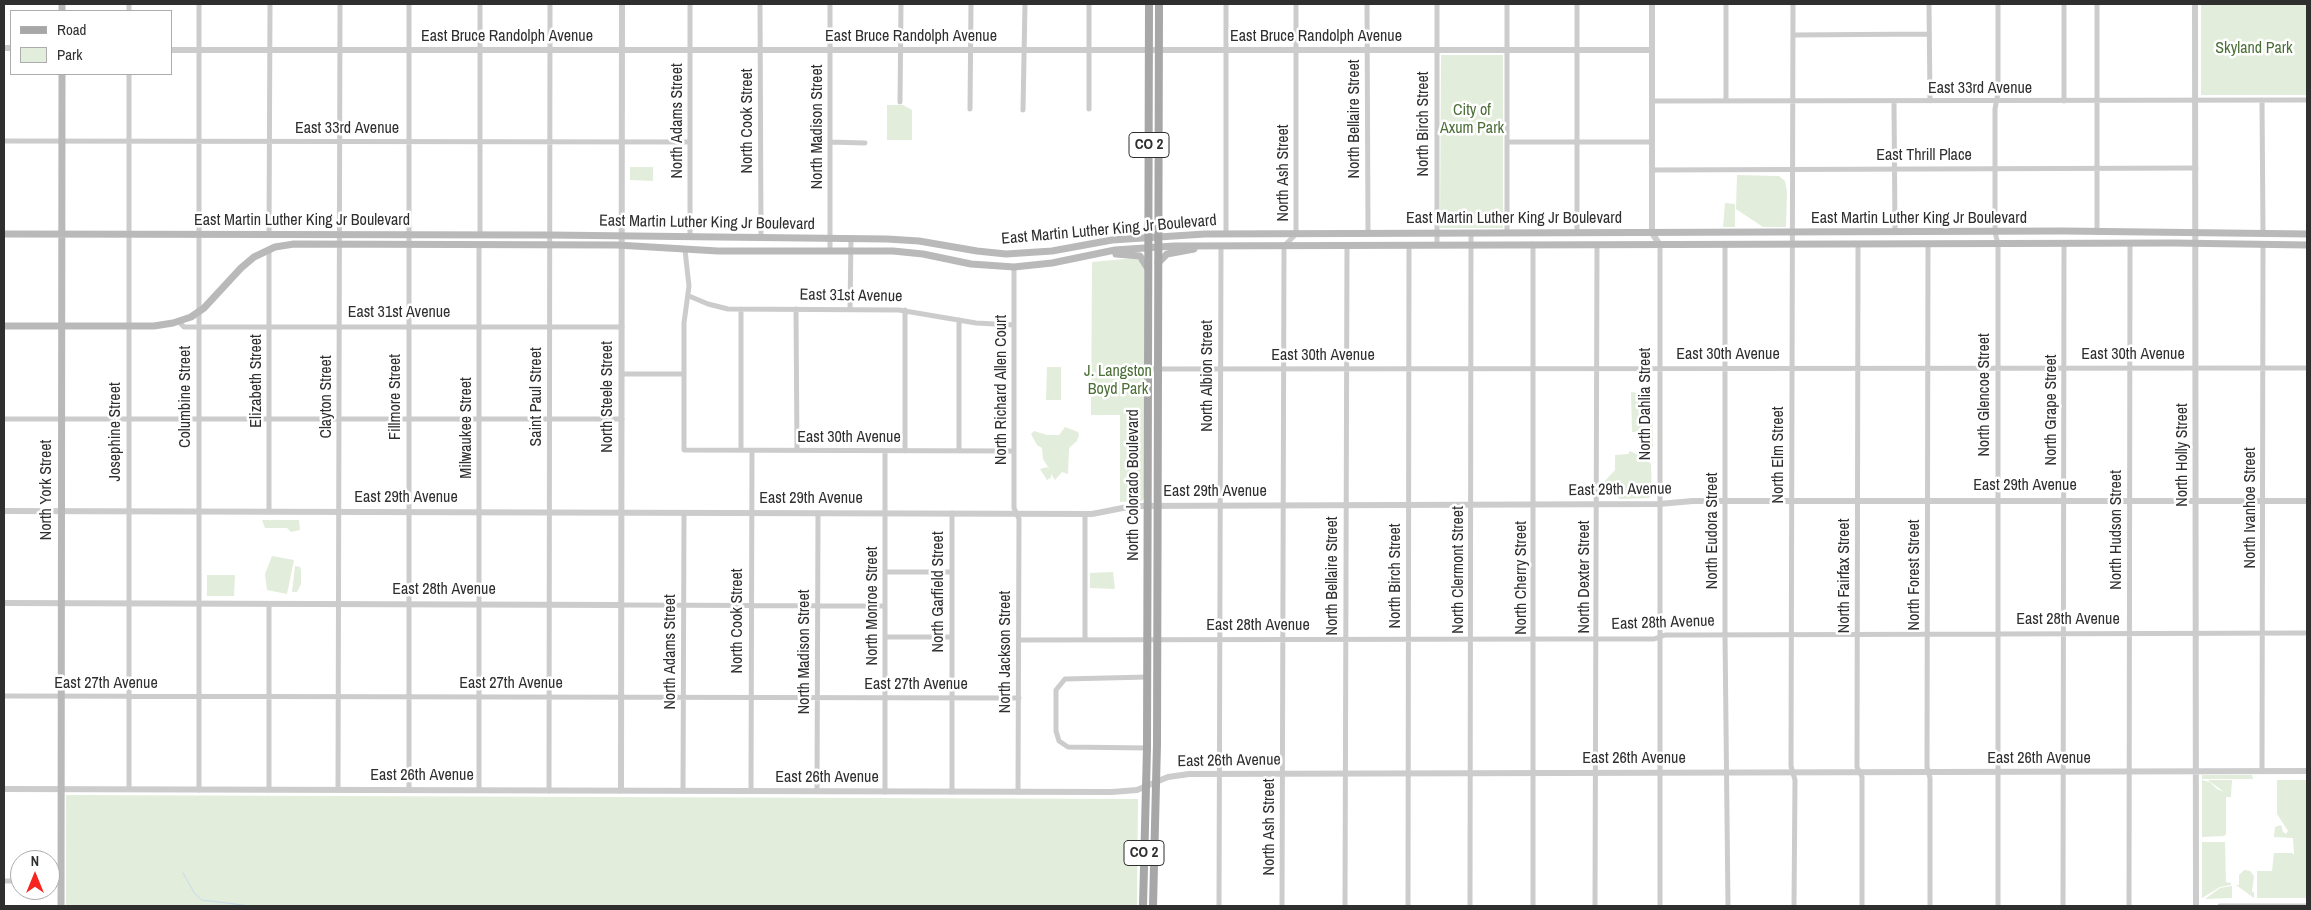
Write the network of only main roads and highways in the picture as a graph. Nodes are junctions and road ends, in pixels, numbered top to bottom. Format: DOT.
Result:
graph roads {
  1 [pos="1149,4"];
  2 [pos="1159,4"];
  3 [pos="62,75"];
  4 [pos="4,234"];
  5 [pos="61,234"];
  6 [pos="2307,234"];
  7 [pos="1158,236"];
  8 [pos="1148,238"];
  9 [pos="2307,245"];
  10 [pos="1212,246"];
  11 [pos="1148,247"];
  12 [pos="1158,247"];
  13 [pos="269,249"];
  14 [pos="1088,255"];
  15 [pos="1158,263"];
  16 [pos="1148,272"];
  17 [pos="4,326"];
  18 [pos="61,326"];
  19 [pos="61,906"];
  20 [pos="1143,906"];
  21 [pos="1153,906"];
  1 -- 8 [label="main road, North Colorado Boulevard / CO 2"];
  2 -- 7 [label="main road, North Colorado Boulevard / CO 2"];
  3 -- 5 [label="main road, North York Street"];
  4 -- 5 [label="main road, East Martin Luther King Jr Boulevard"];
  5 -- 8 [label="main road, East Martin Luther King Jr Boulevard"];
  5 -- 18 [label="main road, North York Street"];
  6 -- 7 [label="main road, East Martin Luther King Jr Boulevard"];
  7 -- 8 [label="main road, East Martin Luther King Jr Boulevard"];
  7 -- 12 [label="main road, North Colorado Boulevard / CO 2"];
  8 -- 11 [label="main road, North Colorado Boulevard / CO 2"];
  9 -- 10 [label="main road, East Martin Luther King Jr Boulevard"];
  10 -- 12 [label="main road, East Martin Luther King Jr Boulevard"];
  10 -- 15 [label="main road"];
  11 -- 12 [label="main road, East Martin Luther King Jr Boulevard"];
  11 -- 14 [label="main road, East Martin Luther King Jr Boulevard"];
  11 -- 16 [label="main road, North Colorado Boulevard / CO 2"];
  12 -- 15 [label="main road, North Colorado Boulevard / CO 2"];
  13 -- 14 [label="main road, East Martin Luther King Jr Boulevard"];
  13 -- 18 [label="main road, East 31st Avenue"];
  14 -- 16 [label="main road"];
  15 -- 21 [label="main road, North Colorado Boulevard / CO 2"];
  16 -- 20 [label="main road, North Colorado Boulevard / CO 2"];
  17 -- 18 [label="main road, East 31st Avenue"];
  18 -- 19 [label="main road, North York Street"];
}
